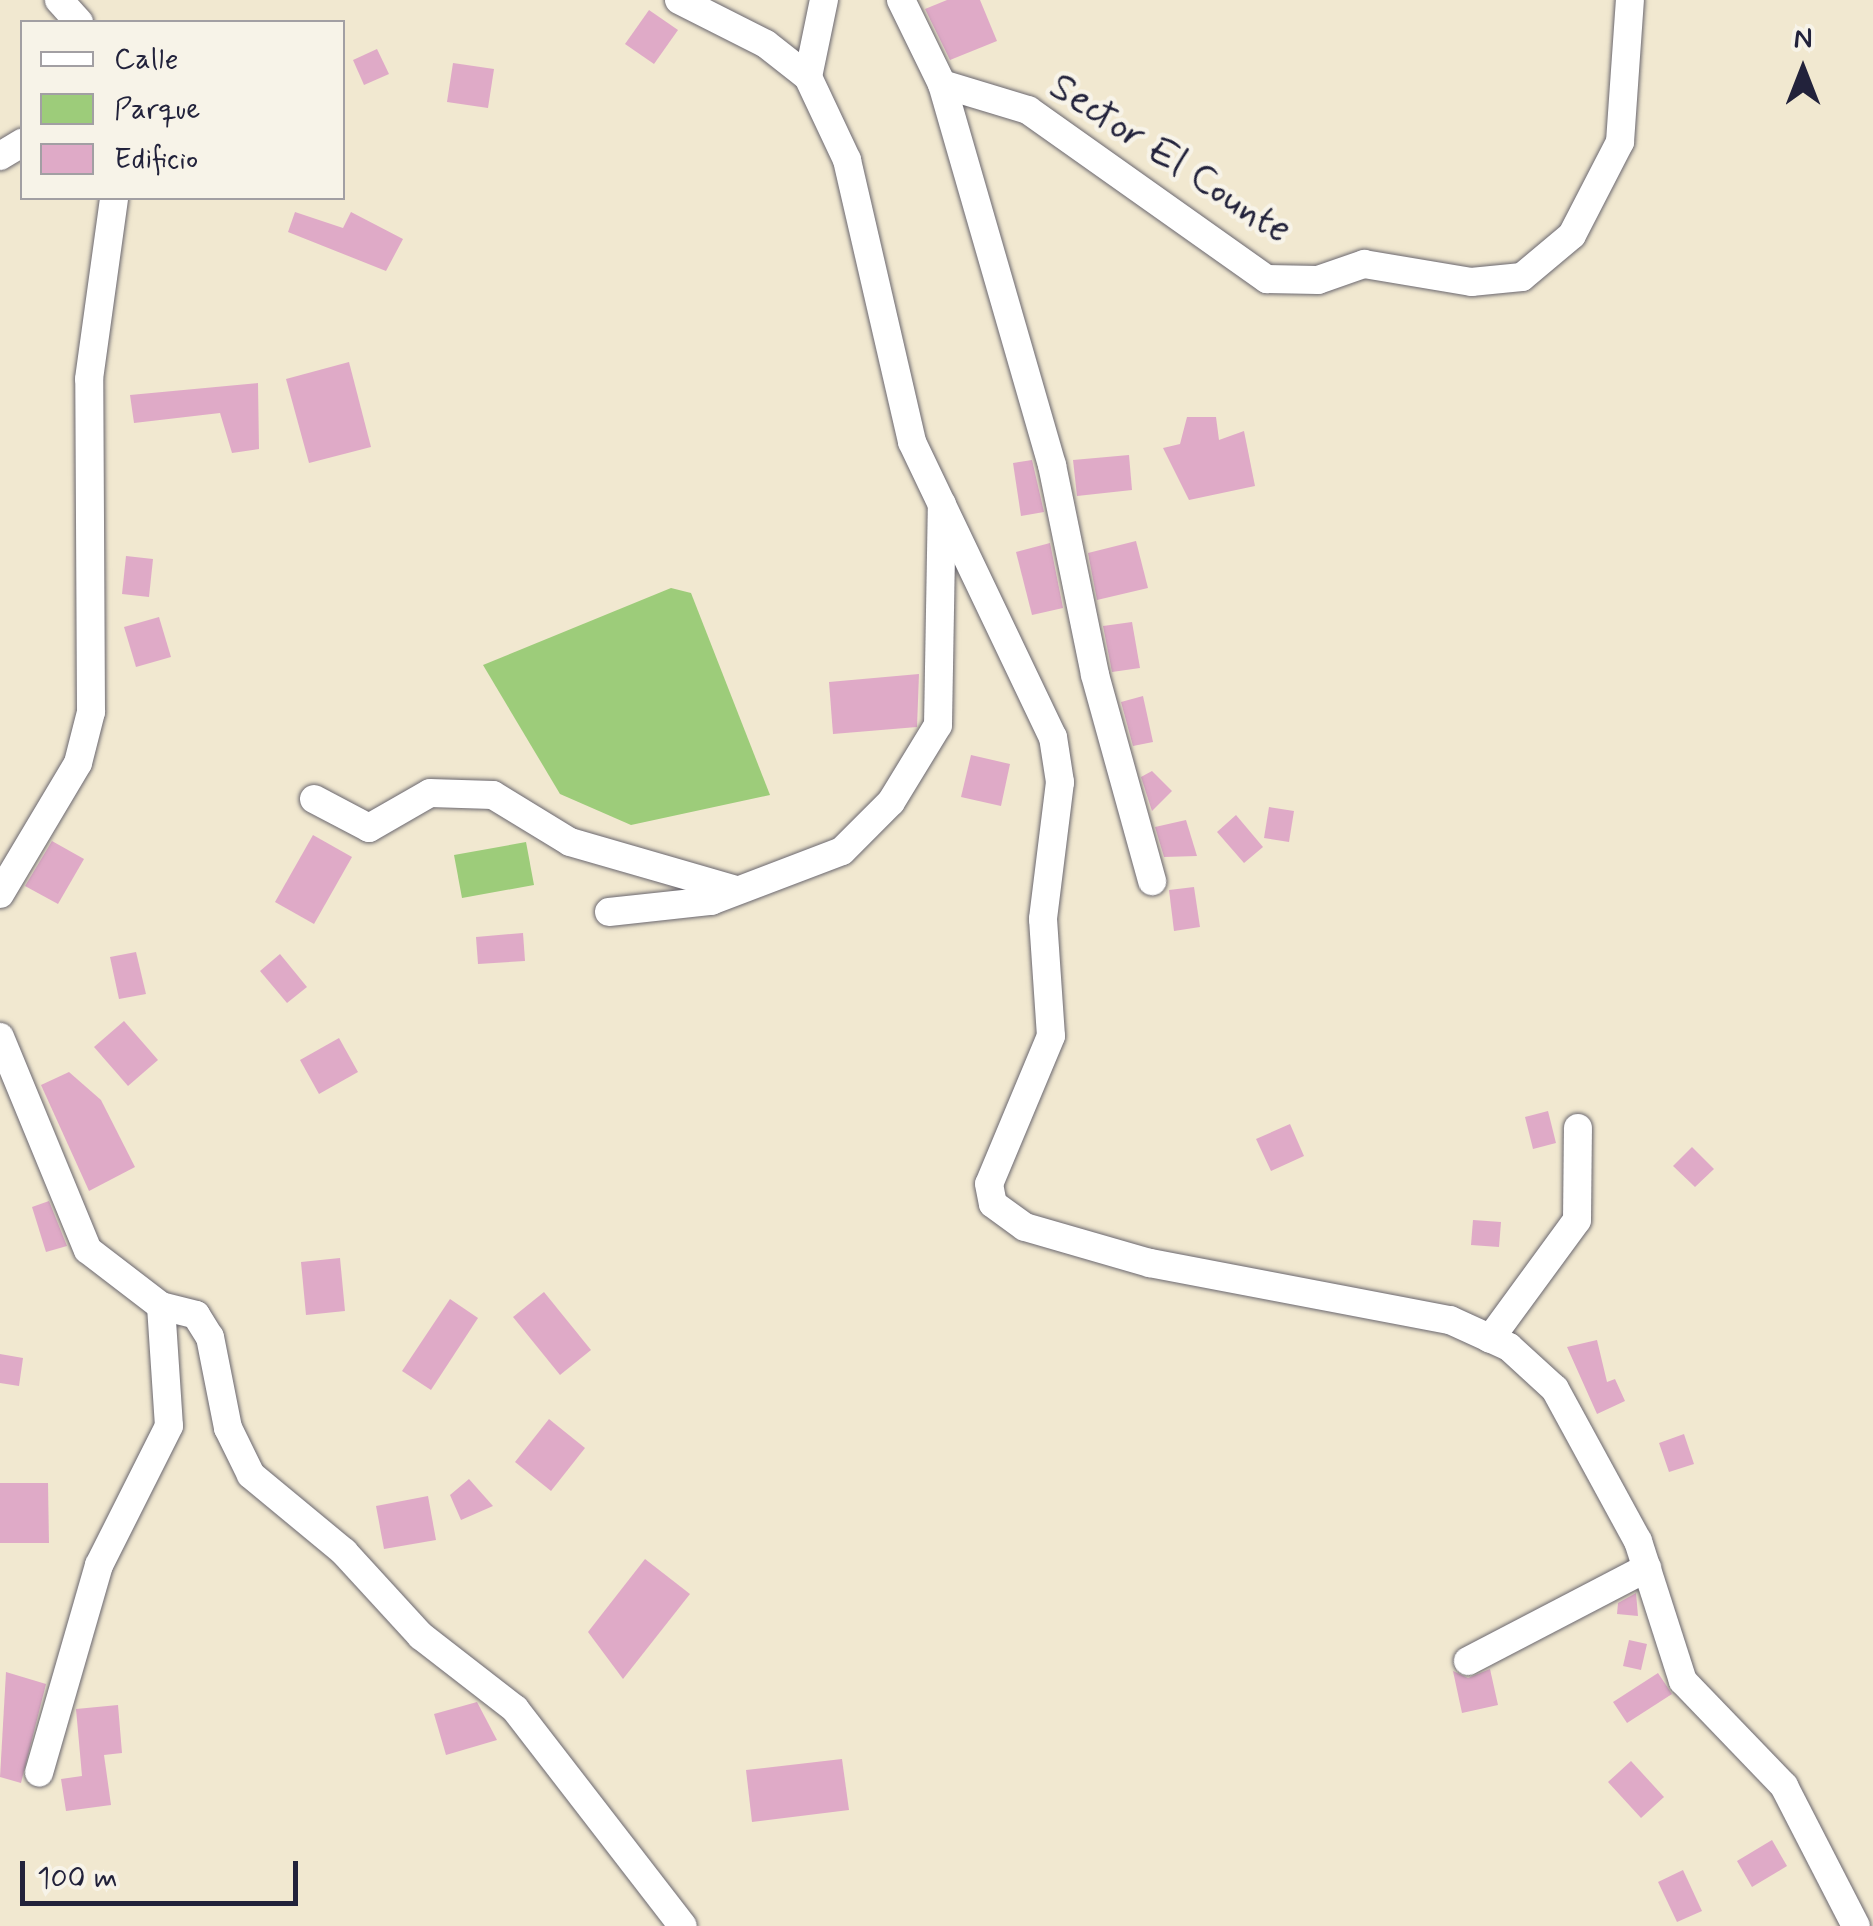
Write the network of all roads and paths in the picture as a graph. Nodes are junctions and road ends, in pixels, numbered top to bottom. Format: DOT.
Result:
graph roads {
  1 [pos="59,0"];
  2 [pos="679,0"];
  3 [pos="824,0"];
  4 [pos="901,0"];
  5 [pos="1630,0"];
  6 [pos="77,20"];
  7 [pos="808,78"];
  8 [pos="942,84"];
  9 [pos="114,200"];
  10 [pos="942,504"];
  11 [pos="314,800"];
  12 [pos="1152,881"];
  13 [pos="734,889"];
  14 [pos="0,894"];
  15 [pos="609,912"];
  16 [pos="0,1037"];
  17 [pos="1578,1128"];
  18 [pos="161,1306"];
  19 [pos="1490,1338"];
  20 [pos="1647,1568"];
  21 [pos="1468,1661"];
  22 [pos="40,1773"];
  23 [pos="683,1926"];
  24 [pos="1856,1926"];
  1 -- 6 [label="street"];
  2 -- 7 [label="street"];
  3 -- 7 [label="street"];
  4 -- 8 [label="street"];
  5 -- 8 [label="street, Sector El Counte"];
  7 -- 10 [label="street"];
  8 -- 12 [label="street"];
  9 -- 14 [label="street"];
  10 -- 13 [label="street"];
  10 -- 19 [label="street"];
  11 -- 13 [label="street"];
  13 -- 15 [label="street"];
  16 -- 18 [label="street"];
  17 -- 19 [label="street"];
  18 -- 22 [label="street"];
  18 -- 23 [label="street"];
  19 -- 20 [label="street"];
  20 -- 21 [label="street"];
  20 -- 24 [label="street"];
}
